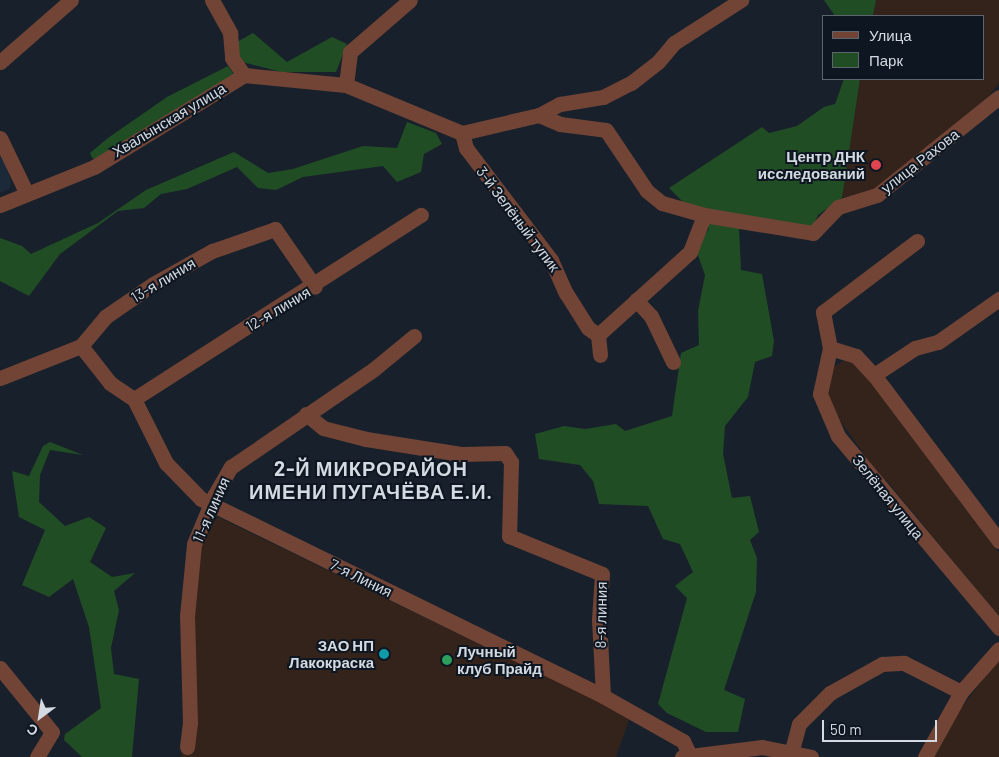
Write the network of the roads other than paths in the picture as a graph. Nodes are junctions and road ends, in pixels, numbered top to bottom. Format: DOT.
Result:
graph roads {
  1 [pos="71,0"];
  2 [pos="212,0"];
  3 [pos="410,0"];
  4 [pos="741,0"];
  5 [pos="0,62"];
  6 [pos="244,75"];
  7 [pos="346,84"];
  8 [pos="999,97"];
  9 [pos="539,115"];
  10 [pos="462,132"];
  11 [pos="0,138"];
  12 [pos="27,194"];
  13 [pos="0,205"];
  14 [pos="421,215"];
  15 [pos="710,216"];
  16 [pos="917,240"];
  17 [pos="315,287"];
  18 [pos="999,299"];
  19 [pos="636,300"];
  20 [pos="598,335"];
  21 [pos="414,336"];
  22 [pos="81,346"];
  23 [pos="830,348"];
  24 [pos="600,355"];
  25 [pos="673,362"];
  26 [pos="874,376"];
  27 [pos="0,378"];
  28 [pos="134,400"];
  29 [pos="306,414"];
  30 [pos="211,505"];
  31 [pos="999,542"];
  32 [pos="999,628"];
  33 [pos="999,649"];
  34 [pos="0,668"];
  35 [pos="961,692"];
  36 [pos="603,696"];
  37 [pos="186,747"];
  38 [pos="792,750"];
  39 [pos="685,756"];
  40 [pos="37,757"];
  41 [pos="811,757"];
  42 [pos="925,757"];
  1 -- 5 [label="street"];
  2 -- 6 [label="street"];
  3 -- 7 [label="street"];
  4 -- 9 [label="street"];
  6 -- 7 [label="street"];
  6 -- 12 [label="street, Хвалынская улица"];
  7 -- 10 [label="street"];
  8 -- 15 [label="street, улица Рахова"];
  9 -- 10 [label="street"];
  9 -- 15 [label="street"];
  10 -- 20 [label="street, 3-й Зелёный тупик"];
  11 -- 12 [label="street"];
  12 -- 13 [label="street, Хвалынская улица"];
  14 -- 17 [label="street, 12-я линия"];
  15 -- 19 [label="street"];
  16 -- 23 [label="street, Зелёная улица"];
  17 -- 22 [label="street, 13-я линия"];
  17 -- 28 [label="street, 12-я линия"];
  18 -- 26 [label="street"];
  19 -- 20 [label="street"];
  19 -- 25 [label="street"];
  20 -- 24 [label="street"];
  21 -- 29 [label="street, 11-я линия"];
  22 -- 27 [label="street, 13-я линия"];
  22 -- 28 [label="street, 7-я Линия"];
  23 -- 26 [label="street"];
  23 -- 32 [label="street, Зелёная улица"];
  26 -- 31 [label="street"];
  28 -- 30 [label="street, 7-я Линия"];
  29 -- 30 [label="street, 11-я линия"];
  29 -- 36 [label="street, 8-я линия"];
  30 -- 36 [label="street, 7-я Линия"];
  30 -- 37 [label="street, 11-я линия"];
  33 -- 35 [label="street"];
  34 -- 40 [label="street"];
  35 -- 38 [label="street"];
  35 -- 42 [label="street"];
  36 -- 39 [label="street, 7-я Линия"];
  38 -- 39 [label="street"];
  38 -- 41 [label="street"];
}
